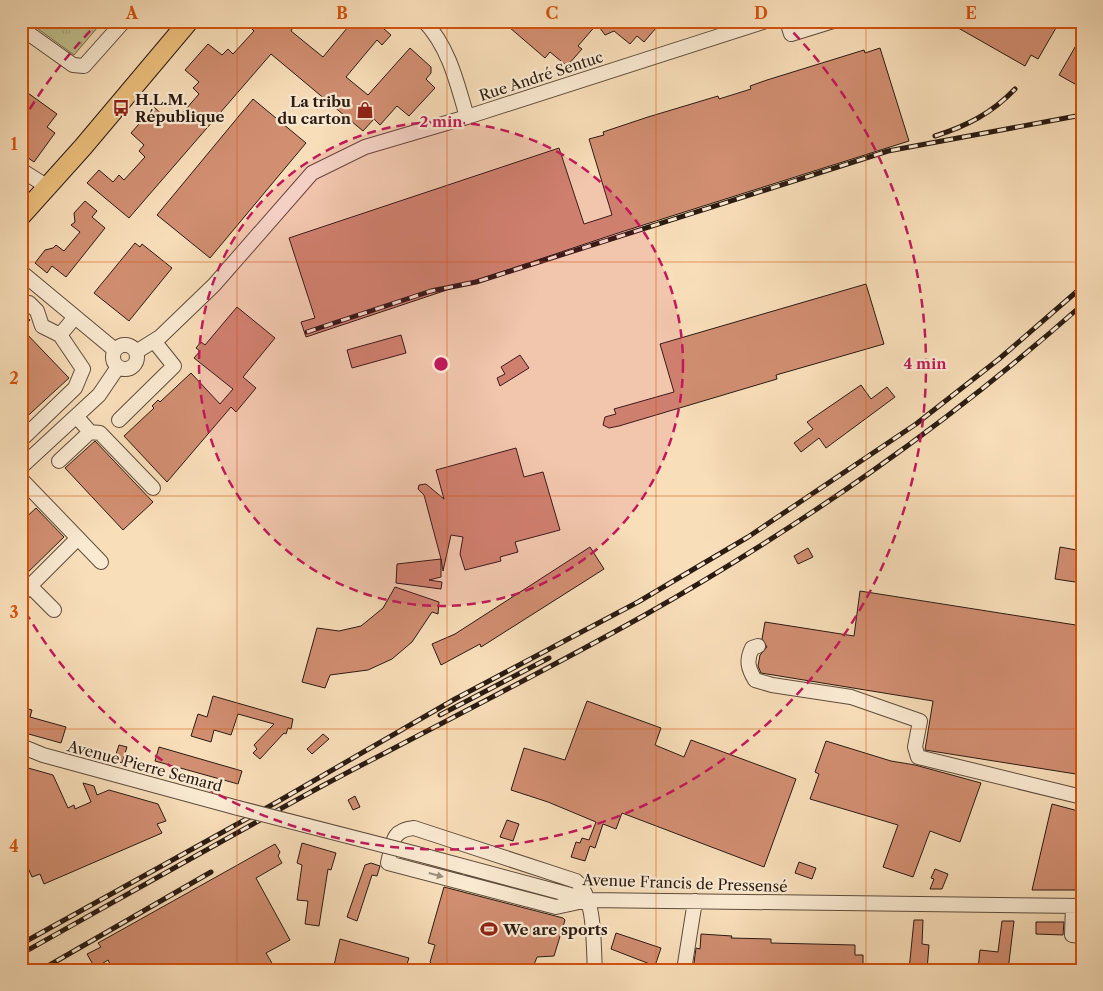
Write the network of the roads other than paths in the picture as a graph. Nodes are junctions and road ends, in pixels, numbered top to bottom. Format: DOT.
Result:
graph roads {
  1 [pos="124,21"];
  2 [pos="424,21"];
  3 [pos="766,21"];
  4 [pos="787,21"];
  5 [pos="832,21"];
  6 [pos="186,22"];
  7 [pos="728,27"];
  8 [pos="21,28"];
  9 [pos="467,117"];
  10 [pos="21,170"];
  11 [pos="40,182"];
  12 [pos="21,204"];
  13 [pos="21,216"];
  14 [pos="21,272"];
  15 [pos="29,303"];
  16 [pos="74,317"];
  17 [pos="60,336"];
  18 [pos="154,341"];
  19 [pos="115,350"];
  20 [pos="136,352"];
  21 [pos="118,367"];
  22 [pos="76,416"];
  23 [pos="119,420"];
  24 [pos="90,432"];
  25 [pos="21,440"];
  26 [pos="59,461"];
  27 [pos="23,462"];
  28 [pos="21,478"];
  29 [pos="153,488"];
  30 [pos="78,538"];
  31 [pos="101,562"];
  32 [pos="26,591"];
  33 [pos="54,610"];
  34 [pos="758,646"];
  35 [pos="21,746"];
  36 [pos="21,753"];
  37 [pos="43,755"];
  38 [pos="1082,797"];
  39 [pos="238,808"];
  40 [pos="589,900"];
  41 [pos="695,902"];
  42 [pos="1077,906"];
  43 [pos="1082,936"];
  44 [pos="595,970"];
  45 [pos="684,970"];
  1 -- 8 [label="street"];
  2 -- 9 [label="street"];
  3 -- 7 [label="street, Rue André Sentuc"];
  4 -- 5 [label="street"];
  6 -- 11 [label="main road"];
  6 -- 13 [label="main road"];
  7 -- 9 [label="street, Rue André Sentuc"];
  9 -- 18 [label="street, Rue André Sentuc"];
  10 -- 11 [label="street"];
  11 -- 12 [label="main road"];
  14 -- 16 [label="street"];
  15 -- 17 [label="street"];
  16 -- 17 [label="street"];
  16 -- 19 [label="street"];
  17 -- 25 [label="street"];
  18 -- 20 [label="street, Rue André Sentuc"];
  18 -- 23 [label="street"];
  19 -- 20 [label="street"];
  19 -- 21 [label="street"];
  20 -- 21 [label="street, Rue André Sentuc"];
  21 -- 22 [label="street"];
  22 -- 24 [label="street"];
  22 -- 27 [label="street"];
  24 -- 26 [label="street"];
  24 -- 29 [label="street"];
  28 -- 30 [label="street"];
  30 -- 31 [label="street"];
  30 -- 32 [label="street"];
  32 -- 33 [label="street"];
  34 -- 38 [label="street"];
  35 -- 37 [label="street, Avenue Pierre Semard"];
  36 -- 37 [label="street, Avenue Pierre Semard"];
  37 -- 39 [label="street, Avenue Pierre Semard"];
  39 -- 40 [label="street, Avenue Francis de Pressensé, bridge"];
  40 -- 40 [label="street, one-way"];
  40 -- 41 [label="street, Avenue Francis de Pressensé"];
  40 -- 44 [label="street"];
  41 -- 42 [label="street, Avenue Francis de Pressensé"];
  41 -- 45 [label="street"];
  42 -- 43 [label="street"];
}
